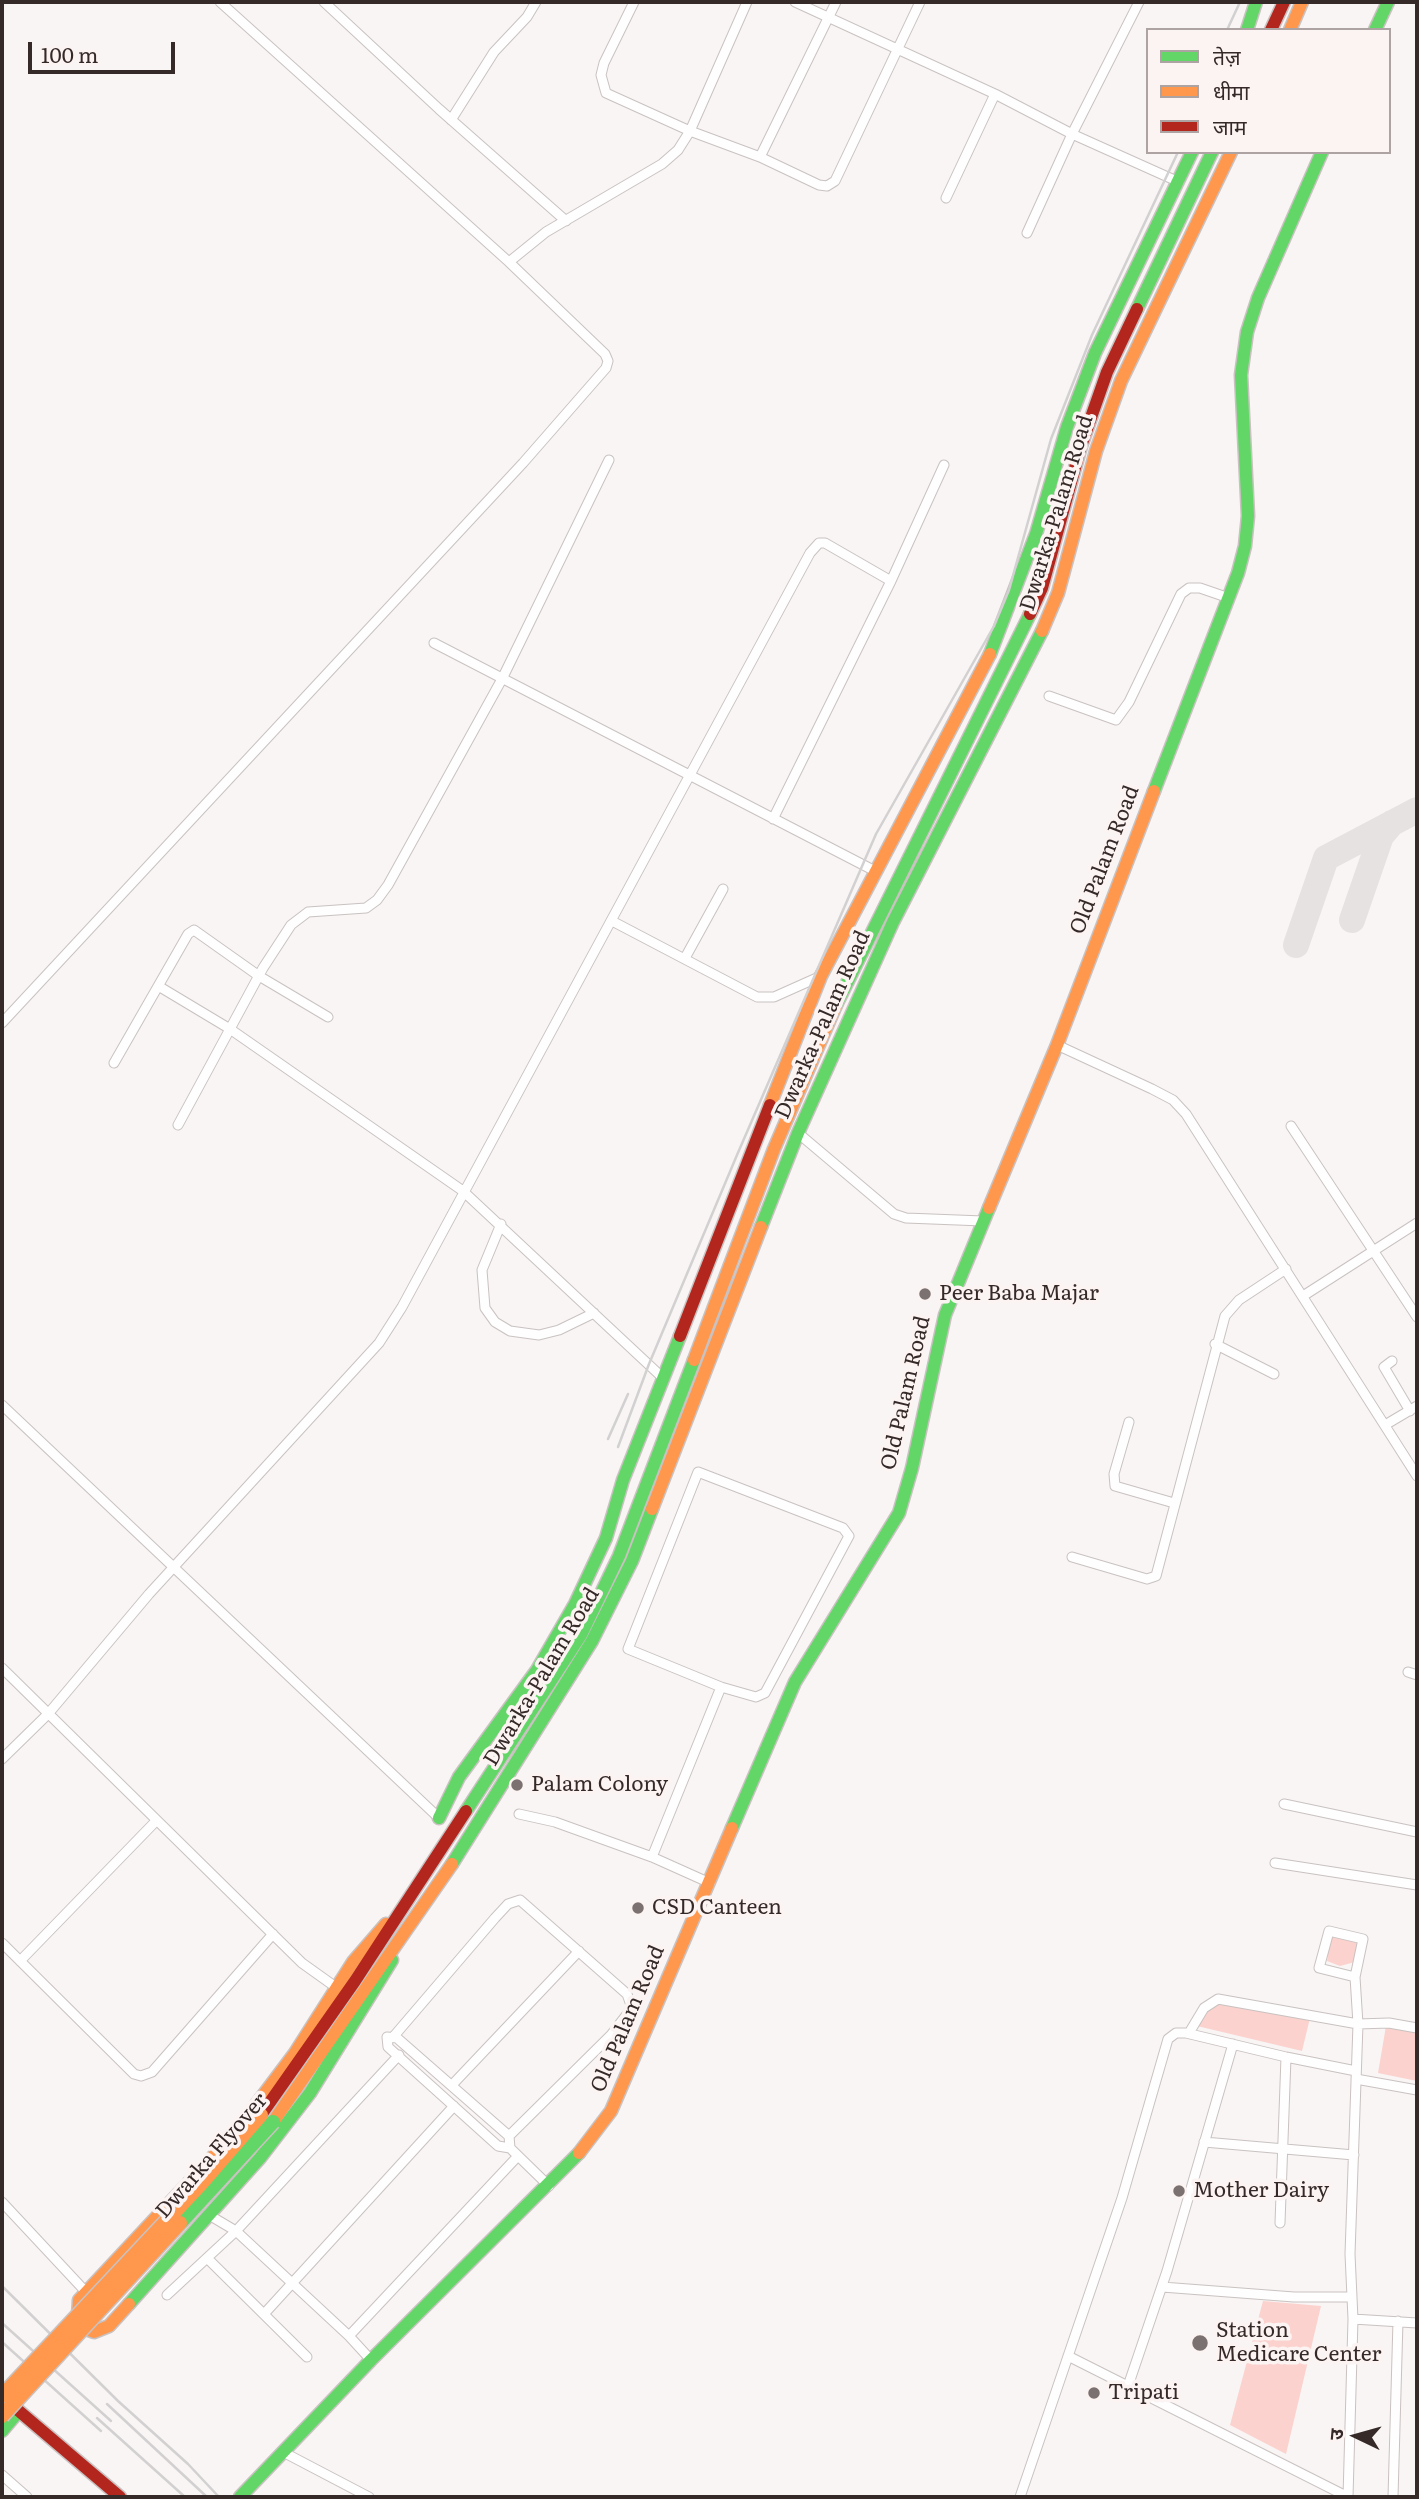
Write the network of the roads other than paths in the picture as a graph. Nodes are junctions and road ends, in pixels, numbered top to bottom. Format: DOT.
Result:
graph roads {
  1 [pos="220,2"];
  2 [pos="324,2"];
  3 [pos="536,2"];
  4 [pos="634,2"];
  5 [pos="747,2"];
  6 [pos="795,2"];
  7 [pos="836,2"];
  8 [pos="920,2"];
  9 [pos="1139,2"];
  10 [pos="1256,2"];
  11 [pos="1284,2"];
  12 [pos="1302,2"];
  13 [pos="1388,2"];
  14 [pos="829,17"];
  15 [pos="1248,28"];
  16 [pos="1271,28"];
  17 [pos="1291,28"];
  18 [pos="1377,28"];
  19 [pos="897,49"];
  20 [pos="995,94"];
  21 [pos="451,120"];
  22 [pos="690,131"];
  23 [pos="1072,134"];
  24 [pos="1191,154"];
  25 [pos="1211,154"];
  26 [pos="1230,154"];
  27 [pos="1321,154"];
  28 [pos="760,157"];
  29 [pos="1179,182"];
  30 [pos="946,198"];
  31 [pos="566,221"];
  32 [pos="1027,233"];
  33 [pos="509,262"];
  34 [pos="610,460"];
  35 [pos="944,465"];
  36 [pos="891,581"];
  37 [pos="1229,598"];
  38 [pos="434,643"];
  39 [pos="502,679"];
  40 [pos="1049,696"];
  41 [pos="690,777"];
  42 [pos="773,818"];
  43 [pos="875,871"];
  44 [pos="723,889"];
  45 [pos="612,921"];
  46 [pos="685,958"];
  47 [pos="259,976"];
  48 [pos="821,976"];
  49 [pos="160,987"];
  50 [pos="328,1017"];
  51 [pos="2,1023"];
  52 [pos="230,1028"];
  53 [pos="1057,1045"];
  54 [pos="114,1063"];
  55 [pos="178,1125"];
  56 [pos="1291,1126"];
  57 [pos="798,1133"];
  58 [pos="463,1191"];
  59 [pos="984,1221"];
  60 [pos="1417,1223"];
  61 [pos="501,1224"];
  62 [pos="1373,1251"];
  63 [pos="1286,1269"];
  64 [pos="1303,1296"];
  65 [pos="594,1313"];
  66 [pos="1417,1317"];
  67 [pos="1215,1344"];
  68 [pos="1392,1361"];
  69 [pos="1274,1374"];
  70 [pos="663,1378"];
  71 [pos="2,1405"];
  72 [pos="1413,1409"];
  73 [pos="1129,1422"];
  74 [pos="1385,1425"];
  75 [pos="1417,1476"];
  76 [pos="1174,1503"];
  77 [pos="1072,1557"];
  78 [pos="174,1568"];
  79 [pos="2,1668"];
  80 [pos="722,1687"];
  81 [pos="48,1714"];
  82 [pos="2,1759"];
  83 [pos="1284,1804"];
  84 [pos="519,1814"];
  85 [pos="439,1818"];
  86 [pos="156,1821"];
  87 [pos="1417,1832"];
  88 [pos="652,1857"];
  89 [pos="1275,1863"];
  90 [pos="710,1883"];
  91 [pos="1417,1885"];
  92 [pos="411,1895"];
  93 [pos="425,1901"];
  94 [pos="272,1934"];
  95 [pos="391,1939"];
  96 [pos="2,1943"];
  97 [pos="579,1951"];
  98 [pos="20,1961"];
  99 [pos="1355,1977"];
  100 [pos="337,1988"];
  101 [pos="1358,2024"];
  102 [pos="1417,2028"];
  103 [pos="1189,2034"];
  104 [pos="394,2036"];
  105 [pos="1233,2044"];
  106 [pos="399,2055"];
  107 [pos="1286,2057"];
  108 [pos="1356,2075"];
  109 [pos="452,2085"];
  110 [pos="1417,2090"];
  111 [pos="454,2106"];
  112 [pos="509,2136"];
  113 [pos="1203,2143"];
  114 [pos="510,2148"];
  115 [pos="1283,2151"];
  116 [pos="1354,2155"];
  117 [pos="517,2156"];
  118 [pos="549,2186"];
  119 [pos="2,2202"];
  120 [pos="209,2215"];
  121 [pos="1280,2223"];
  122 [pos="236,2231"];
  123 [pos="207,2258"];
  124 [pos="293,2284"];
  125 [pos="1162,2287"];
  126 [pos="86,2292"];
  127 [pos="167,2295"];
  128 [pos="1350,2297"];
  129 [pos="264,2314"];
  130 [pos="1353,2319"];
  131 [pos="1398,2322"];
  132 [pos="1417,2323"];
  133 [pos="349,2336"];
  134 [pos="1068,2356"];
  135 [pos="307,2357"];
  136 [pos="371,2360"];
  137 [pos="1128,2386"];
  138 [pos="2,2396"];
  139 [pos="19,2411"];
  140 [pos="2,2416"];
  141 [pos="2,2431"];
  142 [pos="284,2452"];
  143 [pos="2,2475"];
  144 [pos="27,2497"];
  145 [pos="120,2497"];
  146 [pos="240,2497"];
  147 [pos="369,2497"];
  148 [pos="1020,2497"];
  149 [pos="1393,2497"];
  1 -- 33 [label="street"];
  2 -- 21 [label="street"];
  3 -- 21 [label="street"];
  4 -- 22 [label="street"];
  5 -- 22 [label="street"];
  6 -- 14 [label="street"];
  7 -- 14 [label="street"];
  8 -- 19 [label="street"];
  9 -- 23 [label="street"];
  10 -- 15 [label="street"];
  11 -- 16 [label="street"];
  12 -- 17 [label="street"];
  13 -- 18 [label="street"];
  14 -- 19 [label="street"];
  14 -- 28 [label="street"];
  19 -- 20 [label="street"];
  19 -- 28 [label="street"];
  20 -- 23 [label="street"];
  20 -- 30 [label="street"];
  21 -- 31 [label="street"];
  22 -- 28 [label="street"];
  22 -- 31 [label="street"];
  23 -- 29 [label="street"];
  23 -- 32 [label="street"];
  24 -- 29 [label="street"];
  25 -- 92 [label="street, Dwarka-Palam Road"];
  26 -- 57 [label="street, Dwarka-Palam Road"];
  27 -- 37 [label="street, Old Palam Road"];
  29 -- 43 [label="street"];
  31 -- 33 [label="street"];
  33 -- 51 [label="street"];
  34 -- 39 [label="street"];
  35 -- 36 [label="street"];
  36 -- 41 [label="street"];
  36 -- 42 [label="street"];
  37 -- 40 [label="street"];
  37 -- 53 [label="street, Old Palam Road"];
  38 -- 39 [label="street"];
  39 -- 41 [label="street"];
  39 -- 47 [label="street"];
  41 -- 42 [label="street"];
  41 -- 45 [label="street"];
  42 -- 43 [label="street"];
  43 -- 48 [label="street"];
  44 -- 46 [label="street"];
  45 -- 46 [label="street"];
  45 -- 58 [label="street"];
  46 -- 48 [label="street"];
  47 -- 49 [label="street"];
  47 -- 50 [label="street"];
  47 -- 52 [label="street"];
  48 -- 70 [label="street"];
  49 -- 52 [label="street"];
  49 -- 54 [label="street"];
  52 -- 55 [label="street"];
  52 -- 58 [label="street"];
  53 -- 59 [label="street, Old Palam Road"];
  53 -- 63 [label="street"];
  56 -- 62 [label="street"];
  57 -- 59 [label="street"];
  57 -- 93 [label="street, Dwarka-Palam Road"];
  58 -- 61 [label="street"];
  58 -- 78 [label="street"];
  59 -- 90 [label="street, Old Palam Road"];
  60 -- 62 [label="street"];
  61 -- 65 [label="street"];
  61 -- 65 [label="street"];
  62 -- 64 [label="street"];
  62 -- 66 [label="street"];
  63 -- 64 [label="street"];
  63 -- 67 [label="street"];
  64 -- 74 [label="street"];
  65 -- 70 [label="street"];
  67 -- 69 [label="street"];
  67 -- 76 [label="street"];
  68 -- 72 [label="street"];
  70 -- 85 [label="street"];
  71 -- 78 [label="street"];
  72 -- 74 [label="street"];
  73 -- 76 [label="street"];
  74 -- 75 [label="street"];
  76 -- 77 [label="street"];
  78 -- 81 [label="street"];
  78 -- 85 [label="street"];
  79 -- 81 [label="street"];
  80 -- 80 [label="street"];
  80 -- 88 [label="street"];
  81 -- 82 [label="street"];
  81 -- 86 [label="street"];
  83 -- 87 [label="street"];
  84 -- 88 [label="street"];
  86 -- 94 [label="street"];
  86 -- 98 [label="street"];
  88 -- 90 [label="street"];
  89 -- 91 [label="street"];
  90 -- 118 [label="street, Old Palam Road"];
  92 -- 95 [label="street, Dwarka Flyover"];
  92 -- 100 [label="street"];
  93 -- 95 [label="street, Dwarka Flyover"];
  93 -- 120 [label="street"];
  94 -- 98 [label="street"];
  94 -- 100 [label="street"];
  95 -- 138 [label="street, Dwarka Flyover, bridge"];
  95 -- 140 [label="street, Dwarka Flyover, bridge"];
  96 -- 98 [label="street"];
  97 -- 104 [label="street"];
  97 -- 109 [label="street"];
  97 -- 112 [label="street"];
  99 -- 99 [label="street"];
  99 -- 101 [label="street"];
  100 -- 126 [label="street"];
  101 -- 102 [label="street"];
  101 -- 103 [label="street"];
  101 -- 108 [label="street"];
  103 -- 105 [label="street"];
  103 -- 134 [label="street"];
  104 -- 106 [label="street"];
  104 -- 109 [label="street"];
  105 -- 107 [label="street"];
  105 -- 113 [label="street"];
  106 -- 111 [label="street"];
  106 -- 122 [label="street"];
  107 -- 108 [label="street"];
  107 -- 115 [label="street"];
  108 -- 110 [label="street"];
  108 -- 116 [label="street"];
  109 -- 112 [label="street"];
  111 -- 114 [label="street"];
  111 -- 124 [label="street"];
  112 -- 114 [label="street"];
  113 -- 115 [label="street"];
  113 -- 125 [label="street"];
  114 -- 117 [label="street"];
  115 -- 116 [label="street"];
  115 -- 121 [label="street"];
  116 -- 128 [label="street"];
  117 -- 118 [label="street"];
  117 -- 133 [label="street"];
  118 -- 136 [label="street, Old Palam Road"];
  119 -- 126 [label="street"];
  120 -- 122 [label="street"];
  120 -- 126 [label="street"];
  122 -- 123 [label="street"];
  122 -- 124 [label="street"];
  123 -- 127 [label="street"];
  123 -- 129 [label="street"];
  124 -- 129 [label="street"];
  124 -- 133 [label="street"];
  125 -- 128 [label="street"];
  125 -- 137 [label="street"];
  128 -- 130 [label="street"];
  129 -- 135 [label="street"];
  130 -- 131 [label="street"];
  130 -- 137 [label="street"];
  131 -- 132 [label="street"];
  131 -- 149 [label="street"];
  133 -- 136 [label="street"];
  134 -- 137 [label="street"];
  134 -- 148 [label="street"];
  136 -- 142 [label="street, Old Palam Road"];
  138 -- 139 [label="street"];
  139 -- 141 [label="street"];
  139 -- 145 [label="street"];
  142 -- 146 [label="street, Old Palam Road"];
  142 -- 147 [label="street"];
  143 -- 144 [label="street"];
}
